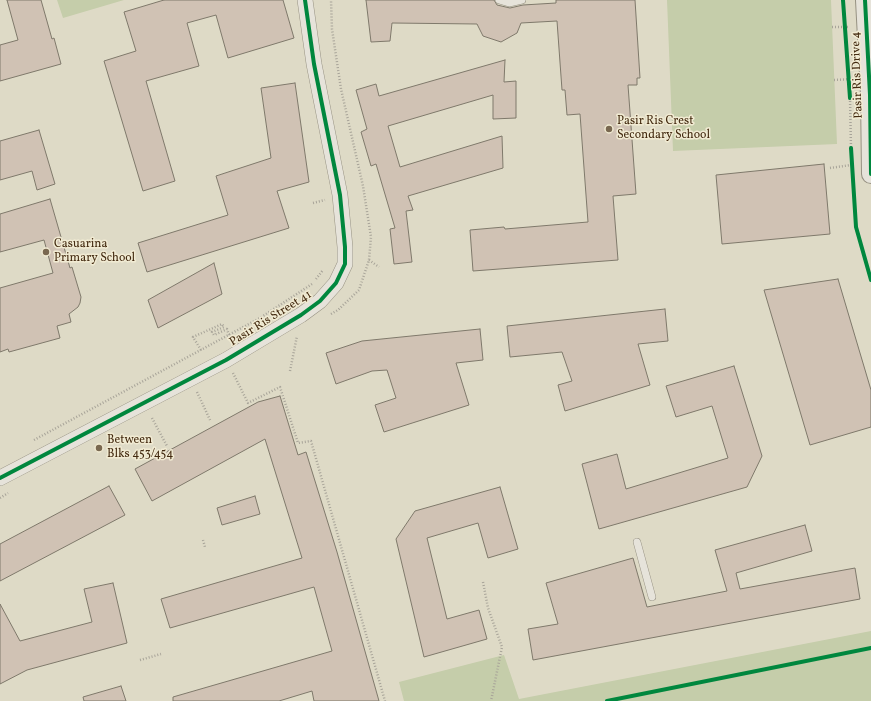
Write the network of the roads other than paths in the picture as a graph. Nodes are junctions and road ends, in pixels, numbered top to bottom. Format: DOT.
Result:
graph roads {
  1 [pos="305,0"];
  2 [pos="499,0"];
  3 [pos="522,0"];
  4 [pos="865,0"];
  5 [pos="871,174"];
  6 [pos="0,478"];
  7 [pos="637,542"];
  8 [pos="652,597"];
  1 -- 6 [label="street, Pasir Ris Street 41"];
  2 -- 3 [label="lane"];
  4 -- 5 [label="street, Pasir Ris Drive 4"];
  7 -- 8 [label="lane"];
}
